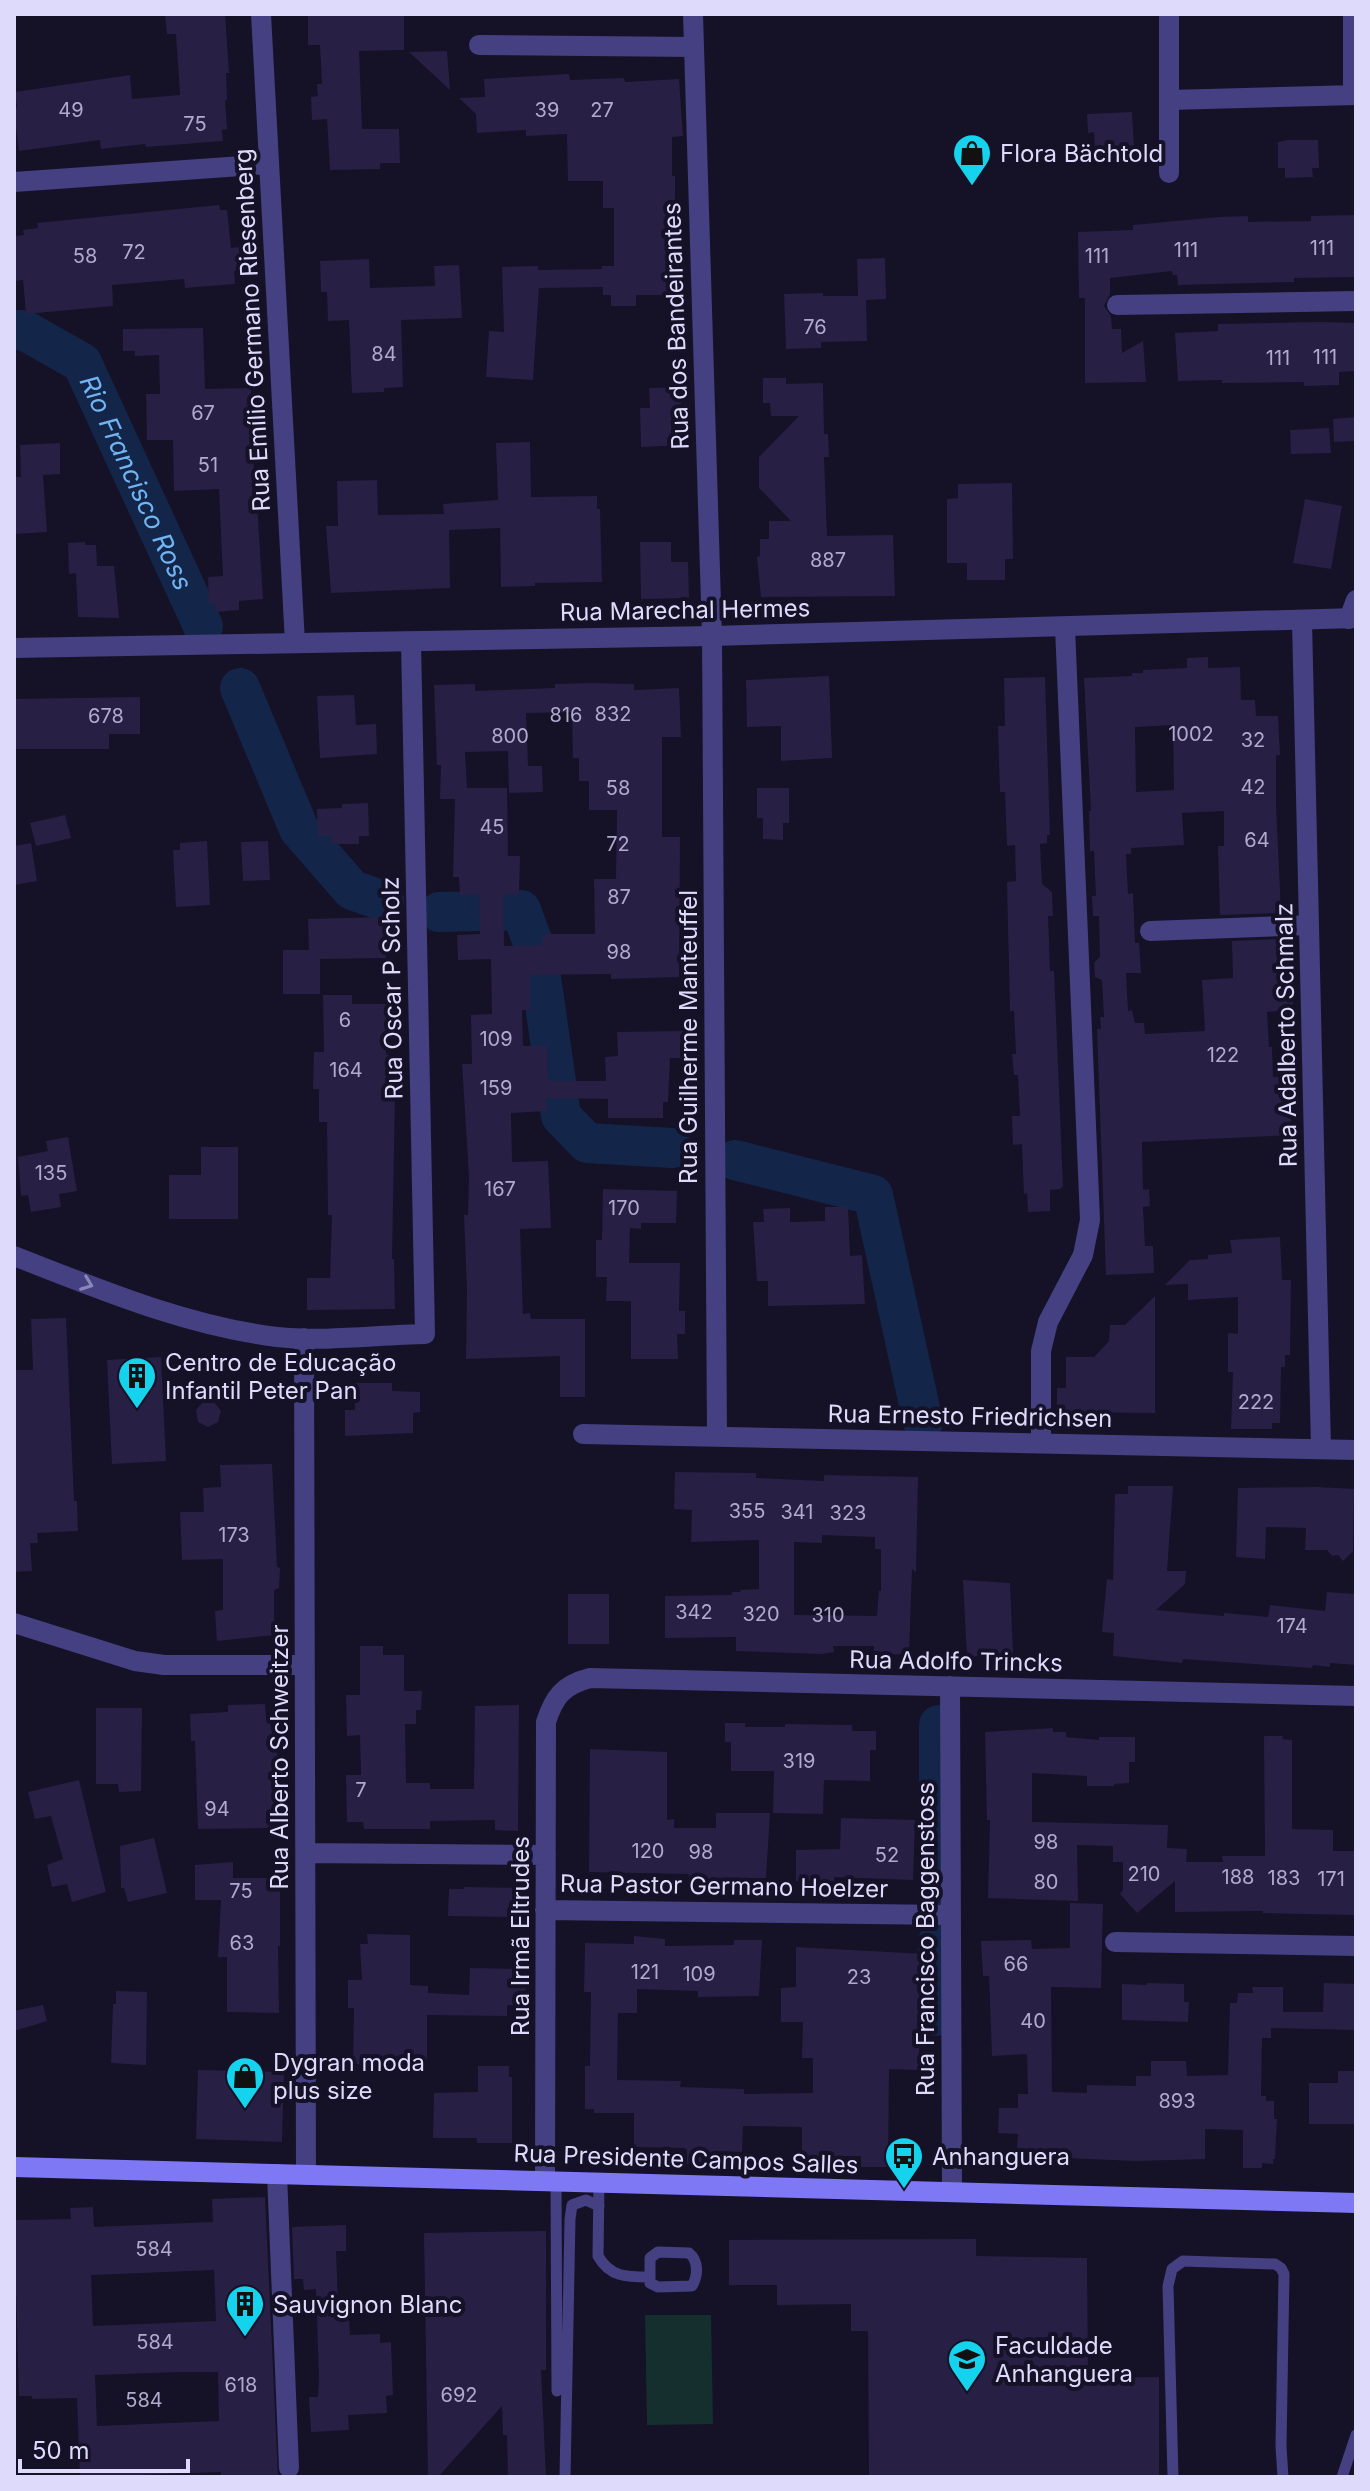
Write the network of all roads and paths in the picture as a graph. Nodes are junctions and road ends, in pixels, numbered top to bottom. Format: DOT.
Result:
graph roads {
  1 [pos="261,14"];
  2 [pos="693,14"];
  3 [pos="1169,14"];
  4 [pos="1353,14"];
  5 [pos="479,45"];
  6 [pos="694,47"];
  7 [pos="1354,95"];
  8 [pos="1169,100"];
  9 [pos="269,164"];
  10 [pos="1169,173"];
  11 [pos="14,182"];
  12 [pos="1356,301"];
  13 [pos="1117,305"];
  14 [pos="1354,612"];
  15 [pos="1302,621"];
  16 [pos="1065,627"];
  17 [pos="712,636"];
  18 [pos="411,642"];
  19 [pos="295,643"];
  20 [pos="14,648"];
  21 [pos="1309,925"];
  22 [pos="1150,931"];
  23 [pos="14,1256"];
  24 [pos="304,1338"];
  25 [pos="583,1434"];
  26 [pos="717,1436"];
  27 [pos="1041,1443"];
  28 [pos="1321,1449"];
  29 [pos="1356,1450"];
  30 [pos="14,1623"];
  31 [pos="305,1665"];
  32 [pos="950,1686"];
  33 [pos="558,1693"];
  34 [pos="1356,1696"];
  35 [pos="306,1853"];
  36 [pos="546,1855"];
  37 [pos="545,1910"];
  38 [pos="950,1915"];
  39 [pos="1115,1942"];
  40 [pos="1356,1946"];
  41 [pos="14,2167"];
  42 [pos="277,2174"];
  43 [pos="306,2175"];
  44 [pos="551,2181"];
  45 [pos="599,2182"];
  46 [pos="952,2192"];
  47 [pos="1356,2203"];
  48 [pos="599,2206"];
  49 [pos="649,2277"];
  50 [pos="557,2391"];
  51 [pos="1356,2435"];
  52 [pos="289,2468"];
  53 [pos="565,2477"];
  54 [pos="1173,2477"];
  55 [pos="1283,2477"];
  56 [pos="1342,2477"];
  1 -- 9 [label="street, Rua Emílio Germano Riesenberg"];
  2 -- 6 [label="street, Rua dos Bandeirantes"];
  3 -- 8 [label="street"];
  4 -- 7 [label="street"];
  5 -- 6 [label="street"];
  6 -- 17 [label="street, Rua dos Bandeirantes"];
  7 -- 8 [label="street"];
  8 -- 10 [label="street"];
  9 -- 11 [label="street"];
  9 -- 19 [label="street, Rua Emílio Germano Riesenberg"];
  12 -- 13 [label="street"];
  14 -- 15 [label="street, Rua Marechal Hermes"];
  15 -- 16 [label="street, Rua Marechal Hermes"];
  15 -- 21 [label="street, Rua Adalberto Schmalz"];
  16 -- 17 [label="street, Rua Marechal Hermes"];
  16 -- 27 [label="street"];
  17 -- 18 [label="street, Rua Marechal Hermes"];
  17 -- 26 [label="street, Rua Guilherme Manteuffel"];
  18 -- 19 [label="street, Rua Marechal Hermes"];
  18 -- 24 [label="street, Rua Oscar P Scholz"];
  19 -- 20 [label="street, Rua Marechal Hermes"];
  21 -- 22 [label="street"];
  21 -- 28 [label="street, Rua Adalberto Schmalz"];
  23 -- 24 [label="street, one-way"];
  24 -- 31 [label="street, Rua Alberto Schweitzer"];
  25 -- 26 [label="street, Rua Ernesto Friedrichsen"];
  26 -- 27 [label="street, Rua Ernesto Friedrichsen"];
  27 -- 28 [label="street, Rua Ernesto Friedrichsen"];
  28 -- 29 [label="street, Rua Ernesto Friedrichsen"];
  30 -- 31 [label="street"];
  31 -- 35 [label="street, Rua Alberto Schweitzer"];
  32 -- 33 [label="street, Rua Adolfo Trincks"];
  32 -- 34 [label="street, Rua Adolfo Trincks"];
  32 -- 38 [label="street, Rua Francisco Baggenstoss"];
  33 -- 36 [label="street, Rua Irmã Eltrudes"];
  35 -- 36 [label="street"];
  35 -- 43 [label="street, Rua Alberto Schweitzer"];
  36 -- 37 [label="street, Rua Irmã Eltrudes"];
  37 -- 38 [label="street, Rua Pastor Germano Hoelzer"];
  37 -- 44 [label="street, Rua Irmã Eltrudes"];
  38 -- 46 [label="street, Rua Francisco Baggenstoss"];
  39 -- 40 [label="street"];
  41 -- 42 [label="main road, Rua Presidente Campos Salles"];
  42 -- 43 [label="main road, Rua Presidente Campos Salles"];
  42 -- 52 [label="street"];
  43 -- 44 [label="main road, Rua Presidente Campos Salles"];
  44 -- 45 [label="main road, Rua Presidente Campos Salles"];
  44 -- 50 [label="lane"];
  45 -- 46 [label="main road, Rua Presidente Campos Salles"];
  45 -- 48 [label="lane"];
  46 -- 47 [label="main road, Rua Presidente Campos Salles"];
  48 -- 49 [label="lane"];
  48 -- 53 [label="lane"];
  49 -- 49 [label="lane"];
  51 -- 56 [label="lane"];
  54 -- 55 [label="lane"];
}
